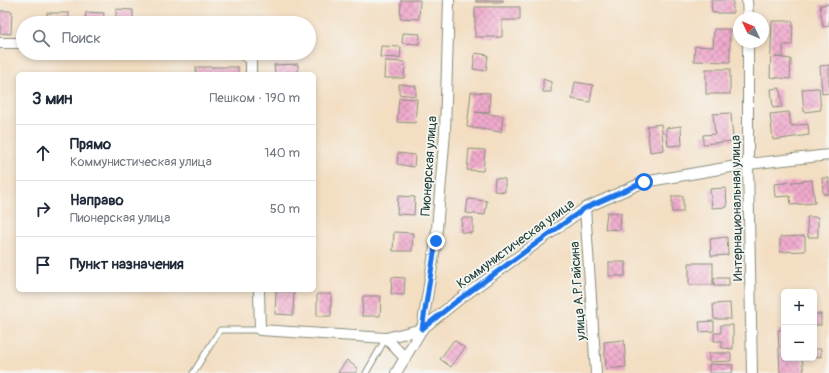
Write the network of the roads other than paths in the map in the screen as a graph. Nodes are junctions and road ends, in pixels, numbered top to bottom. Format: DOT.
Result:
graph roads {
  1 [pos="449,0"];
  2 [pos="748,0"];
  3 [pos="748,12"];
  4 [pos="0,43"];
  5 [pos="16,43"];
  6 [pos="748,48"];
  7 [pos="251,60"];
  8 [pos="251,72"];
  9 [pos="829,155"];
  10 [pos="748,164"];
  11 [pos="585,208"];
  12 [pos="259,292"];
  13 [pos="422,329"];
  14 [pos="260,330"];
  15 [pos="386,338"];
  16 [pos="405,358"];
  17 [pos="193,373"];
  18 [pos="366,373"];
  19 [pos="396,373"];
  20 [pos="596,373"];
  21 [pos="752,373"];
  1 -- 13 [label="street, Пионерская улица"];
  2 -- 3 [label="street"];
  4 -- 5 [label="street"];
  6 -- 10 [label="street, Интернациональная улица"];
  7 -- 8 [label="street"];
  9 -- 10 [label="street, Коммунистическая улица"];
  10 -- 11 [label="street, Коммунистическая улица"];
  10 -- 21 [label="street, Интернациональная улица"];
  11 -- 13 [label="street, Коммунистическая улица"];
  11 -- 20 [label="street, улица А.Р.Гайсина"];
  12 -- 14 [label="street"];
  13 -- 15 [label="street, Коммунистическая улица"];
  13 -- 16 [label="street, Пионерская улица"];
  14 -- 15 [label="street, Коммунистическая улица"];
  14 -- 17 [label="lane"];
  15 -- 16 [label="street"];
  15 -- 18 [label="lane"];
  16 -- 19 [label="street, Пионерская улица"];
}
